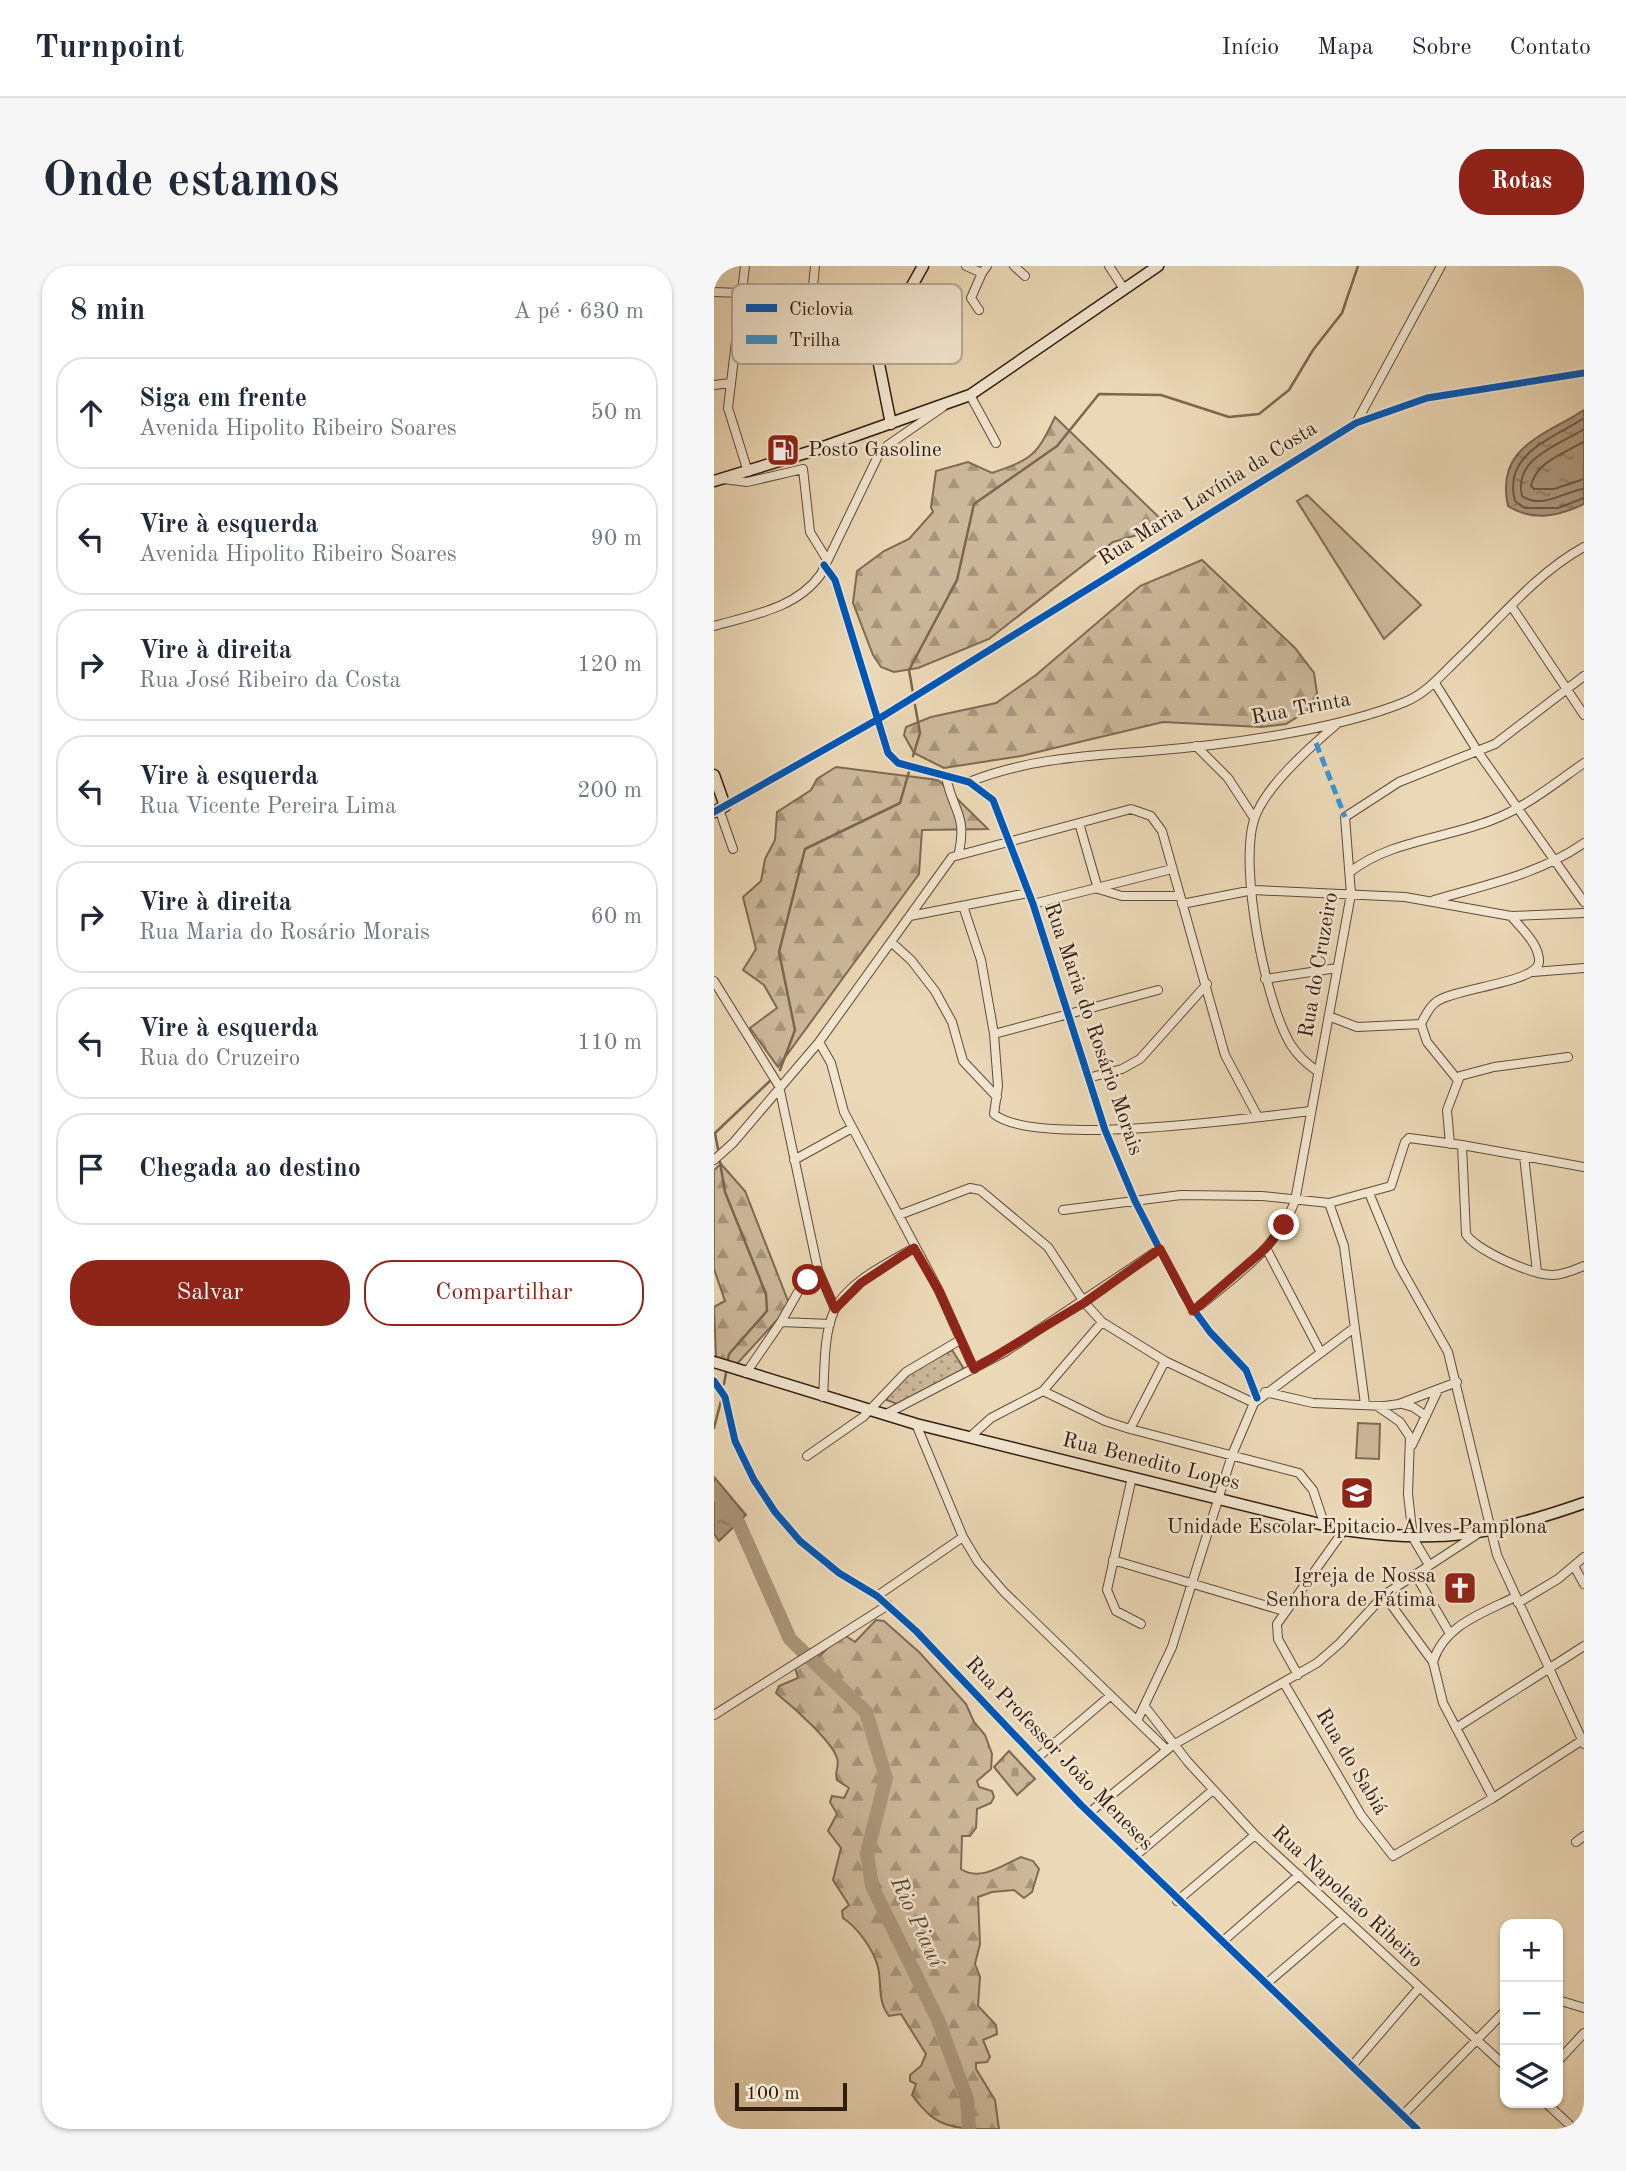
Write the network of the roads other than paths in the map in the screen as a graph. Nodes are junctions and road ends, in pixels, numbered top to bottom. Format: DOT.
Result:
graph roads {
  1 [pos="745,266"];
  2 [pos="815,266"];
  3 [pos="923,266"];
  4 [pos="966,266"];
  5 [pos="1014,266"];
  6 [pos="1109,266"];
  7 [pos="1158,266"];
  8 [pos="1441,266"];
  9 [pos="984,270"];
  10 [pos="1025,276"];
  11 [pos="742,284"];
  12 [pos="813,284"];
  13 [pos="913,284"];
  14 [pos="1124,289"];
  15 [pos="714,292"];
  16 [pos="732,293"];
  17 [pos="979,310"];
  18 [pos="732,364"];
  19 [pos="879,364"];
  20 [pos="1584,373"];
  21 [pos="730,383"];
  22 [pos="714,385"];
  23 [pos="970,395"];
  24 [pos="943,407"];
  25 [pos="1356,423"];
  26 [pos="891,424"];
  27 [pos="996,443"];
  28 [pos="748,472"];
  29 [pos="719,480"];
  30 [pos="1584,547"];
  31 [pos="825,562"];
  32 [pos="1512,607"];
  33 [pos="714,625"];
  34 [pos="1584,676"];
  35 [pos="1435,683"];
  36 [pos="1566,689"];
  37 [pos="1584,715"];
  38 [pos="880,718"];
  39 [pos="1340,722"];
  40 [pos="1196,746"];
  41 [pos="1478,752"];
  42 [pos="1584,763"];
  43 [pos="714,775"];
  44 [pos="946,777"];
  45 [pos="970,782"];
  46 [pos="719,809"];
  47 [pos="1518,809"];
  48 [pos="1254,818"];
  49 [pos="1079,823"];
  50 [pos="1012,842"];
  51 [pos="1584,843"];
  52 [pos="733,849"];
  53 [pos="959,852"];
  54 [pos="1556,860"];
  55 [pos="1172,869"];
  56 [pos="1350,872"];
  57 [pos="1098,889"];
  58 [pos="1253,891"];
  59 [pos="1028,893"];
  60 [pos="1351,894"];
  61 [pos="1181,900"];
  62 [pos="1433,900"];
  63 [pos="1584,902"];
  64 [pos="1033,904"];
  65 [pos="963,906"];
  66 [pos="1584,913"];
  67 [pos="910,916"];
  68 [pos="1511,916"];
  69 [pos="891,942"];
  70 [pos="1337,968"];
  71 [pos="1584,968"];
  72 [pos="1533,972"];
  73 [pos="1265,979"];
  74 [pos="714,981"];
  75 [pos="1206,984"];
  76 [pos="1157,990"];
  77 [pos="1067,1015"];
  78 [pos="1331,1017"];
  79 [pos="1421,1024"];
  80 [pos="994,1034"];
  81 [pos="820,1042"];
  82 [pos="1568,1057"];
  83 [pos="1317,1071"];
  84 [pos="1088,1079"];
  85 [pos="1457,1079"];
  86 [pos="779,1086"];
  87 [pos="997,1097"];
  88 [pos="1310,1111"];
  89 [pos="1258,1117"];
  90 [pos="852,1128"];
  91 [pos="1105,1130"];
  92 [pos="1450,1144"];
  93 [pos="1462,1145"];
  94 [pos="1524,1156"];
  95 [pos="714,1160"];
  96 [pos="794,1160"];
  97 [pos="1584,1167"];
  98 [pos="1369,1193"];
  99 [pos="1135,1201"];
  100 [pos="1295,1201"];
  101 [pos="1329,1203"];
  102 [pos="1063,1210"];
  103 [pos="899,1215"];
  104 [pos="914,1248"];
  105 [pos="1266,1248"];
  106 [pos="1160,1249"];
  107 [pos="1584,1266"];
  108 [pos="818,1270"];
  109 [pos="1537,1272"];
  110 [pos="1084,1303"];
  111 [pos="835,1309"];
  112 [pos="1193,1311"];
  113 [pos="1102,1321"];
  114 [pos="781,1322"];
  115 [pos="830,1324"];
  116 [pos="1354,1328"];
  117 [pos="960,1340"];
  118 [pos="1320,1350"];
  119 [pos="1165,1361"];
  120 [pos="714,1362"];
  121 [pos="974,1369"];
  122 [pos="746,1373"];
  123 [pos="714,1381"];
  124 [pos="1457,1382"];
  125 [pos="1438,1390"];
  126 [pos="1043,1391"];
  127 [pos="1265,1392"];
  128 [pos="823,1397"];
  129 [pos="1255,1400"];
  130 [pos="1365,1404"];
  131 [pos="1399,1404"];
  132 [pos="1377,1406"];
  133 [pos="871,1410"];
  134 [pos="886,1414"];
  135 [pos="1426,1416"];
  136 [pos="916,1423"];
  137 [pos="1130,1429"];
  138 [pos="970,1437"];
  139 [pos="1412,1445"];
  140 [pos="1232,1455"];
  141 [pos="807,1456"];
  142 [pos="1132,1476"];
  143 [pos="1220,1500"];
  144 [pos="1584,1503"];
  145 [pos="1325,1526"];
  146 [pos="1344,1530"];
  147 [pos="1491,1531"];
  148 [pos="1476,1535"];
  149 [pos="963,1537"];
  150 [pos="1413,1538"];
  151 [pos="1584,1557"];
  152 [pos="1112,1560"];
  153 [pos="1429,1565"];
  154 [pos="1574,1566"];
  155 [pos="1415,1574"];
  156 [pos="1584,1584"];
  157 [pos="1194,1585"];
  158 [pos="1384,1595"];
  159 [pos="877,1596"];
  160 [pos="1516,1600"];
  161 [pos="888,1605"];
  162 [pos="1284,1611"];
  163 [pos="1140,1624"];
  164 [pos="1449,1632"];
  165 [pos="1584,1646"];
  166 [pos="1433,1662"];
  167 [pos="1550,1668"];
  168 [pos="1298,1675"];
  169 [pos="1284,1683"];
  170 [pos="1110,1696"];
  171 [pos="1146,1708"];
  172 [pos="714,1715"];
  173 [pos="1137,1721"];
  174 [pos="1456,1728"];
  175 [pos="1583,1741"];
  176 [pos="1170,1747"];
  177 [pos="1037,1758"];
  178 [pos="1213,1790"];
  179 [pos="1493,1798"];
  180 [pos="1089,1813"];
  181 [pos="1255,1835"];
  182 [pos="1584,1836"];
  183 [pos="1576,1842"];
  184 [pos="1134,1857"];
  185 [pos="1299,1875"];
  186 [pos="1178,1901"];
  187 [pos="1344,1917"];
  188 [pos="1222,1942"];
  189 [pos="1266,1984"];
  190 [pos="1419,1988"];
  191 [pos="1563,2002"];
  192 [pos="1584,2008"];
  193 [pos="1500,2016"];
  194 [pos="1584,2033"];
  195 [pos="1475,2040"];
  196 [pos="1563,2056"];
  197 [pos="1500,2062"];
  198 [pos="1352,2066"];
  199 [pos="1551,2108"];
  200 [pos="1404,2114"];
  201 [pos="1418,2129"];
  202 [pos="1574,2129"];
  1 -- 11 [label="street"];
  2 -- 12 [label="street"];
  3 -- 13 [label="main road"];
  4 -- 9 [label="street"];
  5 -- 10 [label="street"];
  6 -- 14 [label="street"];
  7 -- 14 [label="main road"];
  8 -- 25 [label="street"];
  9 -- 17 [label="street"];
  14 -- 23 [label="main road"];
  15 -- 16 [label="street"];
  18 -- 21 [label="street"];
  19 -- 26 [label="main road"];
  20 -- 25 [label="street, Rua Maria Lavínia da Costa"];
  21 -- 22 [label="street"];
  21 -- 28 [label="street"];
  23 -- 24 [label="main road"];
  23 -- 27 [label="street"];
  24 -- 26 [label="main road"];
  24 -- 31 [label="street"];
  25 -- 38 [label="street, Rua Maria Lavínia da Costa"];
  26 -- 28 [label="main road"];
  28 -- 29 [label="main road"];
  29 -- 31 [label="street"];
  30 -- 32 [label="street, Rua Trinta"];
  31 -- 33 [label="street"];
  31 -- 38 [label="street"];
  32 -- 35 [label="street, Rua Trinta"];
  32 -- 36 [label="street"];
  34 -- 36 [label="street, Rua do Cruzeiro"];
  35 -- 39 [label="street, Rua Trinta"];
  35 -- 41 [label="street"];
  36 -- 37 [label="street"];
  36 -- 41 [label="street, Rua do Cruzeiro"];
  38 -- 44 [label="street"];
  38 -- 46 [label="street, Rua Maria Lavínia da Costa"];
  39 -- 40 [label="street, Rua Trinta"];
  39 -- 48 [label="street"];
  40 -- 45 [label="street, Rua Trinta"];
  40 -- 48 [label="street"];
  41 -- 47 [label="street"];
  41 -- 56 [label="street, Rua do Cruzeiro"];
  42 -- 47 [label="street"];
  43 -- 46 [label="main road"];
  44 -- 45 [label="street"];
  44 -- 53 [label="street"];
  45 -- 50 [label="street, Rua Maria do Rosário Morais"];
  46 -- 52 [label="street"];
  47 -- 54 [label="street"];
  47 -- 56 [label="street"];
  48 -- 58 [label="street"];
  49 -- 50 [label="street"];
  49 -- 55 [label="street"];
  49 -- 57 [label="street"];
  50 -- 53 [label="street"];
  50 -- 59 [label="street, Rua Maria do Rosário Morais"];
  51 -- 54 [label="street"];
  53 -- 67 [label="street"];
  54 -- 62 [label="street"];
  54 -- 63 [label="street"];
  55 -- 57 [label="street"];
  55 -- 61 [label="street"];
  56 -- 60 [label="street, Rua do Cruzeiro"];
  57 -- 61 [label="street"];
  57 -- 64 [label="street"];
  58 -- 60 [label="street"];
  58 -- 61 [label="street"];
  58 -- 73 [label="street"];
  59 -- 64 [label="street, Rua Maria do Rosário Morais"];
  59 -- 65 [label="street"];
  60 -- 62 [label="street"];
  60 -- 70 [label="street, Rua do Cruzeiro"];
  61 -- 75 [label="street"];
  62 -- 68 [label="street"];
  64 -- 77 [label="street, Rua Maria do Rosário Morais"];
  65 -- 67 [label="street"];
  65 -- 80 [label="street"];
  66 -- 68 [label="street"];
  67 -- 69 [label="street"];
  68 -- 72 [label="street"];
  69 -- 81 [label="street"];
  69 -- 87 [label="street"];
  70 -- 73 [label="street"];
  70 -- 78 [label="street, Rua do Cruzeiro"];
  71 -- 72 [label="street"];
  72 -- 79 [label="street"];
  73 -- 83 [label="street"];
  74 -- 86 [label="street"];
  75 -- 84 [label="street"];
  75 -- 89 [label="street"];
  76 -- 77 [label="street"];
  77 -- 80 [label="street"];
  77 -- 84 [label="street, Rua Maria do Rosário Morais"];
  78 -- 79 [label="street"];
  78 -- 83 [label="street, Rua do Cruzeiro"];
  79 -- 85 [label="street"];
  80 -- 87 [label="street"];
  81 -- 86 [label="street"];
  81 -- 90 [label="street"];
  82 -- 85 [label="street"];
  83 -- 88 [label="street, Rua do Cruzeiro"];
  84 -- 91 [label="street, Rua Maria do Rosário Morais"];
  85 -- 92 [label="street"];
  86 -- 95 [label="street"];
  86 -- 96 [label="street"];
  87 -- 91 [label="street"];
  88 -- 89 [label="street"];
  88 -- 100 [label="street, Rua do Cruzeiro"];
  89 -- 91 [label="street"];
  90 -- 96 [label="street"];
  90 -- 103 [label="street"];
  91 -- 99 [label="street, Rua Maria do Rosário Morais"];
  92 -- 93 [label="street"];
  92 -- 98 [label="street"];
  93 -- 94 [label="street"];
  93 -- 109 [label="street"];
  94 -- 97 [label="street"];
  94 -- 109 [label="street"];
  96 -- 108 [label="street"];
  98 -- 101 [label="street"];
  98 -- 124 [label="street"];
  99 -- 100 [label="street"];
  99 -- 102 [label="street"];
  99 -- 106 [label="street, Rua Maria do Rosário Morais"];
  100 -- 101 [label="street"];
  100 -- 105 [label="street, Rua do Cruzeiro"];
  101 -- 116 [label="street"];
  103 -- 104 [label="street"];
  103 -- 110 [label="street"];
  104 -- 111 [label="street"];
  104 -- 117 [label="street"];
  105 -- 112 [label="street, Rua do Cruzeiro"];
  105 -- 118 [label="street"];
  106 -- 110 [label="street"];
  106 -- 112 [label="street, Rua Maria do Rosário Morais"];
  107 -- 109 [label="street"];
  108 -- 111 [label="street"];
  108 -- 114 [label="street"];
  110 -- 113 [label="street"];
  110 -- 121 [label="street"];
  111 -- 115 [label="street"];
  112 -- 129 [label="street, Rua Maria do Rosário Morais"];
  113 -- 119 [label="street"];
  113 -- 126 [label="street"];
  114 -- 115 [label="street"];
  114 -- 122 [label="street"];
  115 -- 128 [label="street"];
  116 -- 118 [label="street"];
  116 -- 130 [label="street"];
  117 -- 121 [label="street"];
  117 -- 133 [label="street"];
  118 -- 127 [label="street"];
  119 -- 129 [label="street"];
  119 -- 137 [label="street"];
  120 -- 122 [label="main road, Rua Benedito Lopes"];
  121 -- 134 [label="street"];
  122 -- 128 [label="main road, Rua Benedito Lopes"];
  123 -- 159 [label="street, Rua Professor João Meneses"];
  124 -- 125 [label="street"];
  124 -- 147 [label="street"];
  125 -- 131 [label="street"];
  125 -- 135 [label="street"];
  126 -- 137 [label="street"];
  126 -- 138 [label="street"];
  127 -- 129 [label="street"];
  127 -- 130 [label="street"];
  128 -- 133 [label="main road, Rua Benedito Lopes"];
  129 -- 140 [label="street"];
  130 -- 132 [label="street"];
  131 -- 132 [label="street"];
  131 -- 135 [label="street"];
  132 -- 139 [label="street"];
  133 -- 134 [label="main road, Rua Benedito Lopes"];
  133 -- 141 [label="street"];
  134 -- 136 [label="main road, Rua Benedito Lopes"];
  135 -- 139 [label="street"];
  136 -- 138 [label="main road, Rua Benedito Lopes"];
  136 -- 149 [label="street, Rua Napoleão Ribeiro"];
  137 -- 140 [label="street"];
  138 -- 142 [label="main road, Rua Benedito Lopes"];
  139 -- 150 [label="street"];
  140 -- 143 [label="street"];
  140 -- 145 [label="street"];
  142 -- 143 [label="main road, Rua Benedito Lopes"];
  142 -- 152 [label="street"];
  143 -- 145 [label="main road, Rua Benedito Lopes"];
  143 -- 157 [label="street"];
  144 -- 147 [label="main road, Rua Benedito Lopes"];
  145 -- 146 [label="main road, Rua Benedito Lopes"];
  146 -- 150 [label="main road, Rua Benedito Lopes"];
  146 -- 162 [label="street"];
  147 -- 148 [label="main road, Rua Benedito Lopes"];
  147 -- 160 [label="street"];
  148 -- 150 [label="main road, Rua Benedito Lopes"];
  148 -- 153 [label="street"];
  149 -- 159 [label="street"];
  149 -- 170 [label="street, Rua Napoleão Ribeiro"];
  150 -- 153 [label="street"];
  151 -- 154 [label="street"];
  152 -- 157 [label="street"];
  152 -- 163 [label="street"];
  153 -- 155 [label="street"];
  154 -- 156 [label="street"];
  154 -- 160 [label="street"];
  155 -- 158 [label="street"];
  155 -- 164 [label="street"];
  157 -- 162 [label="street"];
  157 -- 171 [label="street"];
  158 -- 166 [label="street"];
  158 -- 168 [label="street"];
  159 -- 161 [label="street, Rua Professor João Meneses"];
  160 -- 164 [label="street"];
  160 -- 167 [label="street"];
  161 -- 172 [label="street"];
  161 -- 177 [label="street, Rua Professor João Meneses"];
  162 -- 168 [label="street"];
  164 -- 166 [label="street"];
  165 -- 167 [label="street"];
  166 -- 174 [label="street"];
  167 -- 174 [label="street"];
  167 -- 175 [label="street"];
  168 -- 169 [label="street"];
  169 -- 176 [label="street"];
  169 -- 179 [label="street, Rua do Sabiá"];
  170 -- 173 [label="street, Rua Napoleão Ribeiro"];
  170 -- 177 [label="street"];
  171 -- 173 [label="street"];
  171 -- 176 [label="street"];
  173 -- 176 [label="street, Rua Napoleão Ribeiro"];
  174 -- 179 [label="street"];
  175 -- 179 [label="street"];
  176 -- 178 [label="street, Rua Napoleão Ribeiro"];
  176 -- 180 [label="street"];
  177 -- 180 [label="street, Rua Professor João Meneses"];
  178 -- 181 [label="street, Rua Napoleão Ribeiro"];
  178 -- 184 [label="street"];
  180 -- 184 [label="street, Rua Professor João Meneses"];
  181 -- 185 [label="street, Rua Napoleão Ribeiro"];
  181 -- 186 [label="street"];
  182 -- 183 [label="street"];
  184 -- 186 [label="street, Rua Professor João Meneses"];
  185 -- 187 [label="street, Rua Napoleão Ribeiro"];
  185 -- 188 [label="street"];
  186 -- 188 [label="street, Rua Professor João Meneses"];
  187 -- 189 [label="street"];
  187 -- 190 [label="street, Rua Napoleão Ribeiro"];
  188 -- 189 [label="street, Rua Professor João Meneses"];
  189 -- 198 [label="street, Rua Professor João Meneses"];
  190 -- 195 [label="street, Rua Napoleão Ribeiro"];
  190 -- 198 [label="street"];
  191 -- 192 [label="street"];
  193 -- 195 [label="street"];
  194 -- 196 [label="street"];
  195 -- 197 [label="street, Rua Napoleão Ribeiro"];
  195 -- 200 [label="street"];
  198 -- 200 [label="street, Rua Professor João Meneses"];
  199 -- 202 [label="street"];
  200 -- 201 [label="street, Rua Professor João Meneses"];
}
